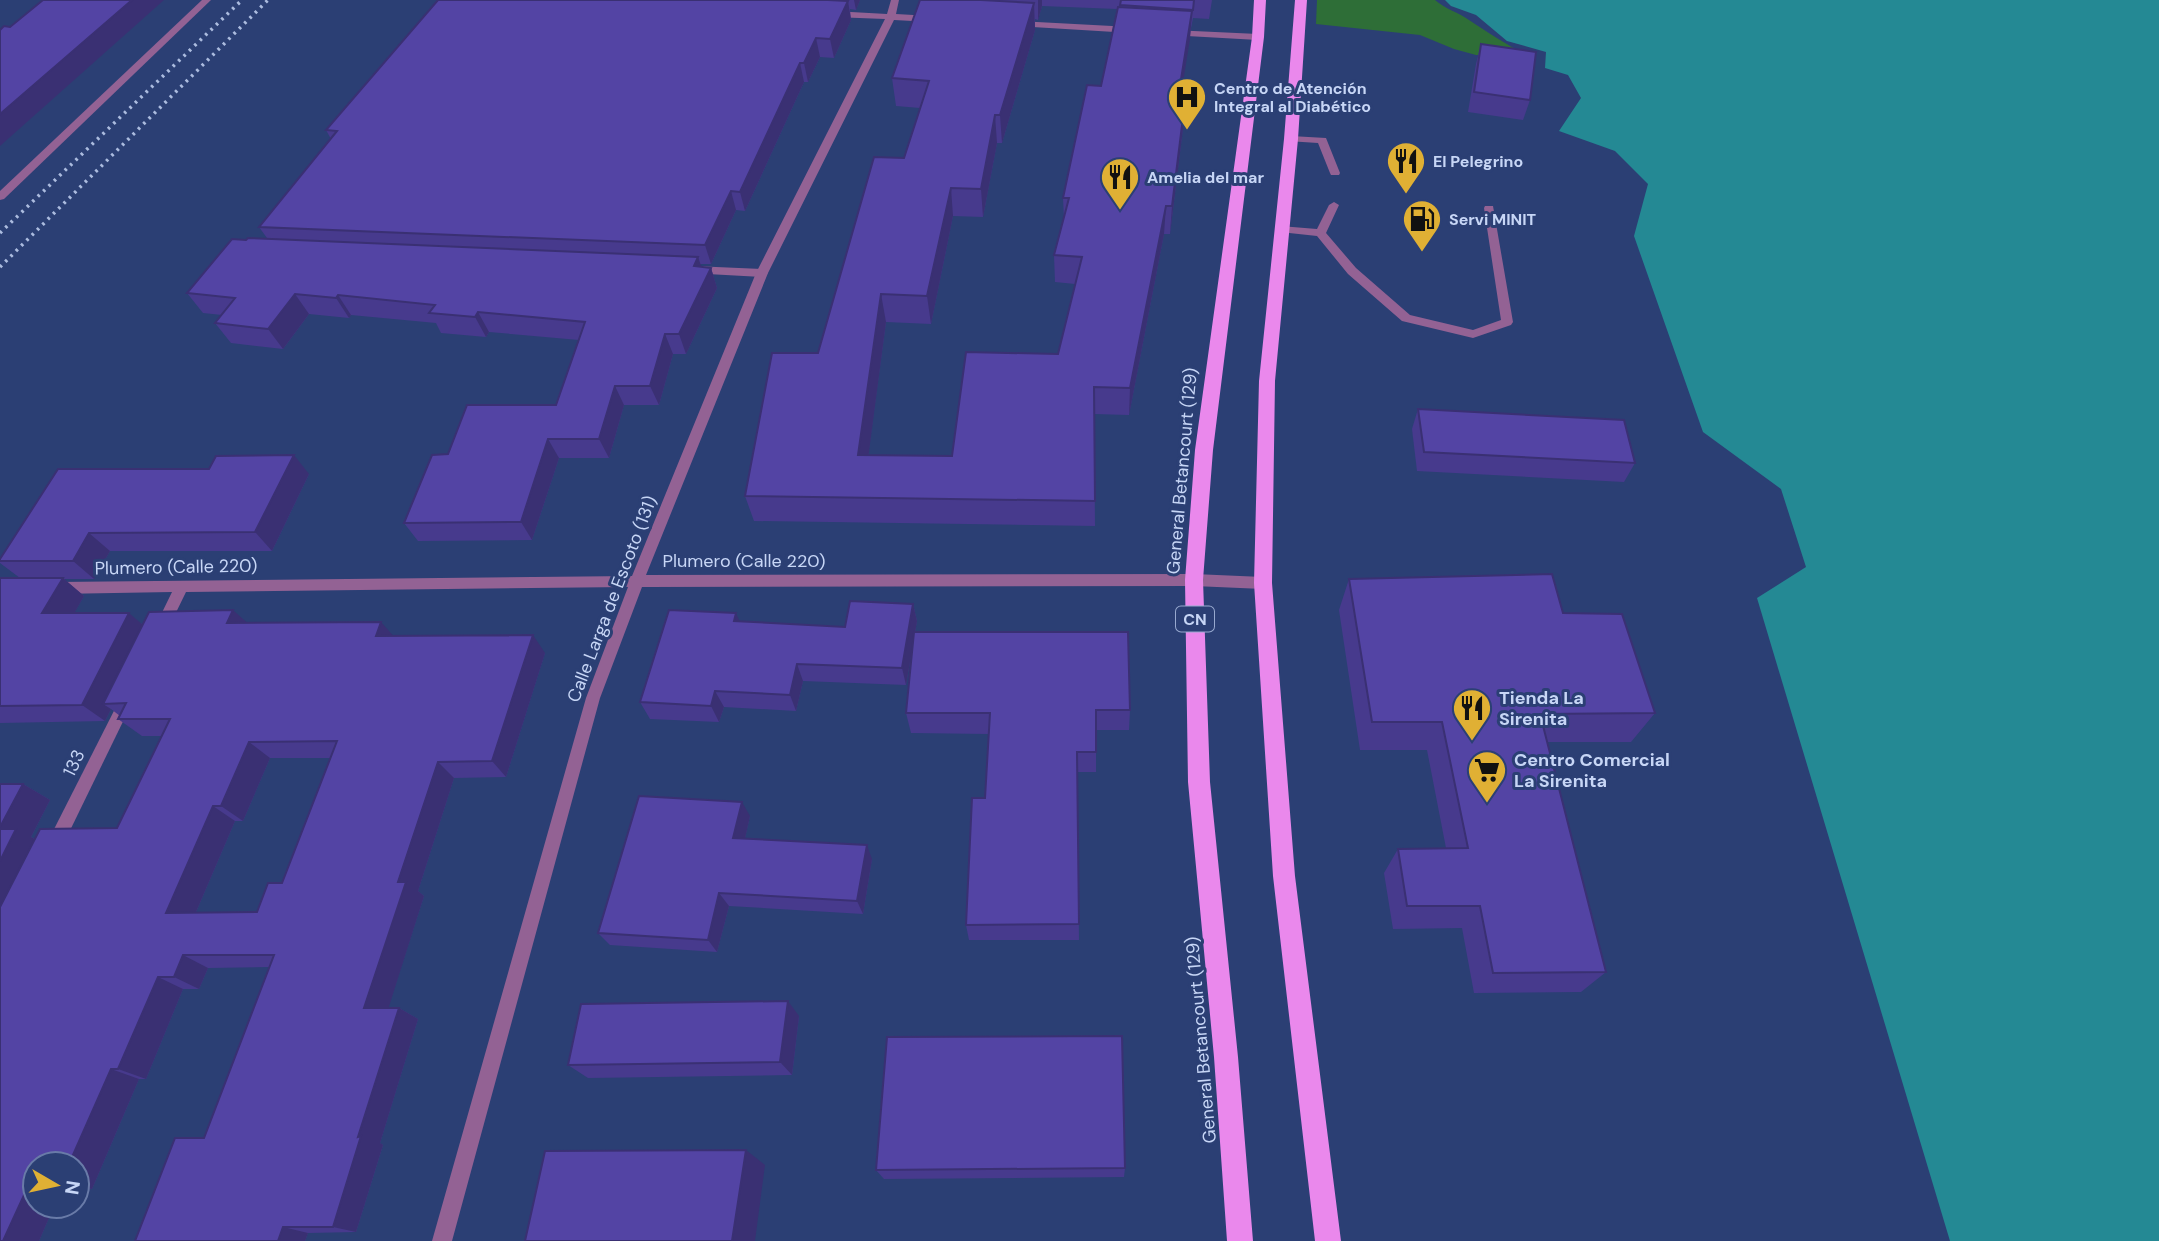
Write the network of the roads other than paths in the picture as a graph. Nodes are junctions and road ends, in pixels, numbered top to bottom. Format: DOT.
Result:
graph roads {
  1 [pos="206,0"];
  2 [pos="895,0"];
  3 [pos="1260,0"];
  4 [pos="1301,0"];
  5 [pos="822,13"];
  6 [pos="891,17"];
  7 [pos="945,20"];
  8 [pos="1013,24"];
  9 [pos="1135,30"];
  10 [pos="1163,32"];
  11 [pos="1258,37"];
  12 [pos="1291,139"];
  13 [pos="1335,173"];
  14 [pos="0,197"];
  15 [pos="1334,205"];
  16 [pos="1489,208"];
  17 [pos="1280,229"];
  18 [pos="1320,233"];
  19 [pos="679,270"];
  20 [pos="762,273"];
  21 [pos="1194,580"];
  22 [pos="637,581"];
  23 [pos="1263,583"];
  24 [pos="182,586"];
  25 [pos="42,588"];
  26 [pos="152,648"];
  27 [pos="134,685"];
  28 [pos="48,857"];
  29 [pos="442,1241"];
  30 [pos="1240,1241"];
  31 [pos="1328,1241"];
  1 -- 14 [label="street"];
  2 -- 6 [label="street, Calle Larga de Escoto (131)"];
  3 -- 11 [label="highway, General Betancourt (129) / CN"];
  4 -- 12 [label="highway"];
  5 -- 6 [label="street"];
  6 -- 7 [label="street"];
  6 -- 20 [label="street, Calle Larga de Escoto (131)"];
  8 -- 9 [label="street"];
  10 -- 11 [label="street"];
  11 -- 21 [label="highway, General Betancourt (129) / CN"];
  12 -- 13 [label="street"];
  12 -- 17 [label="highway"];
  15 -- 18 [label="street"];
  16 -- 18 [label="street"];
  17 -- 18 [label="street"];
  17 -- 23 [label="highway"];
  19 -- 20 [label="street"];
  20 -- 22 [label="street, Calle Larga de Escoto (131)"];
  21 -- 22 [label="street, Plumero (Calle 220)"];
  21 -- 23 [label="street, Plumero (Calle 220)"];
  21 -- 30 [label="highway, General Betancourt (129) / CN"];
  22 -- 24 [label="street, Plumero (Calle 220)"];
  22 -- 29 [label="street, Calle Larga de Escoto (131)"];
  23 -- 31 [label="highway"];
  24 -- 25 [label="street, Plumero (Calle 220)"];
  24 -- 26 [label="street"];
  27 -- 28 [label="street, 133"];
}
